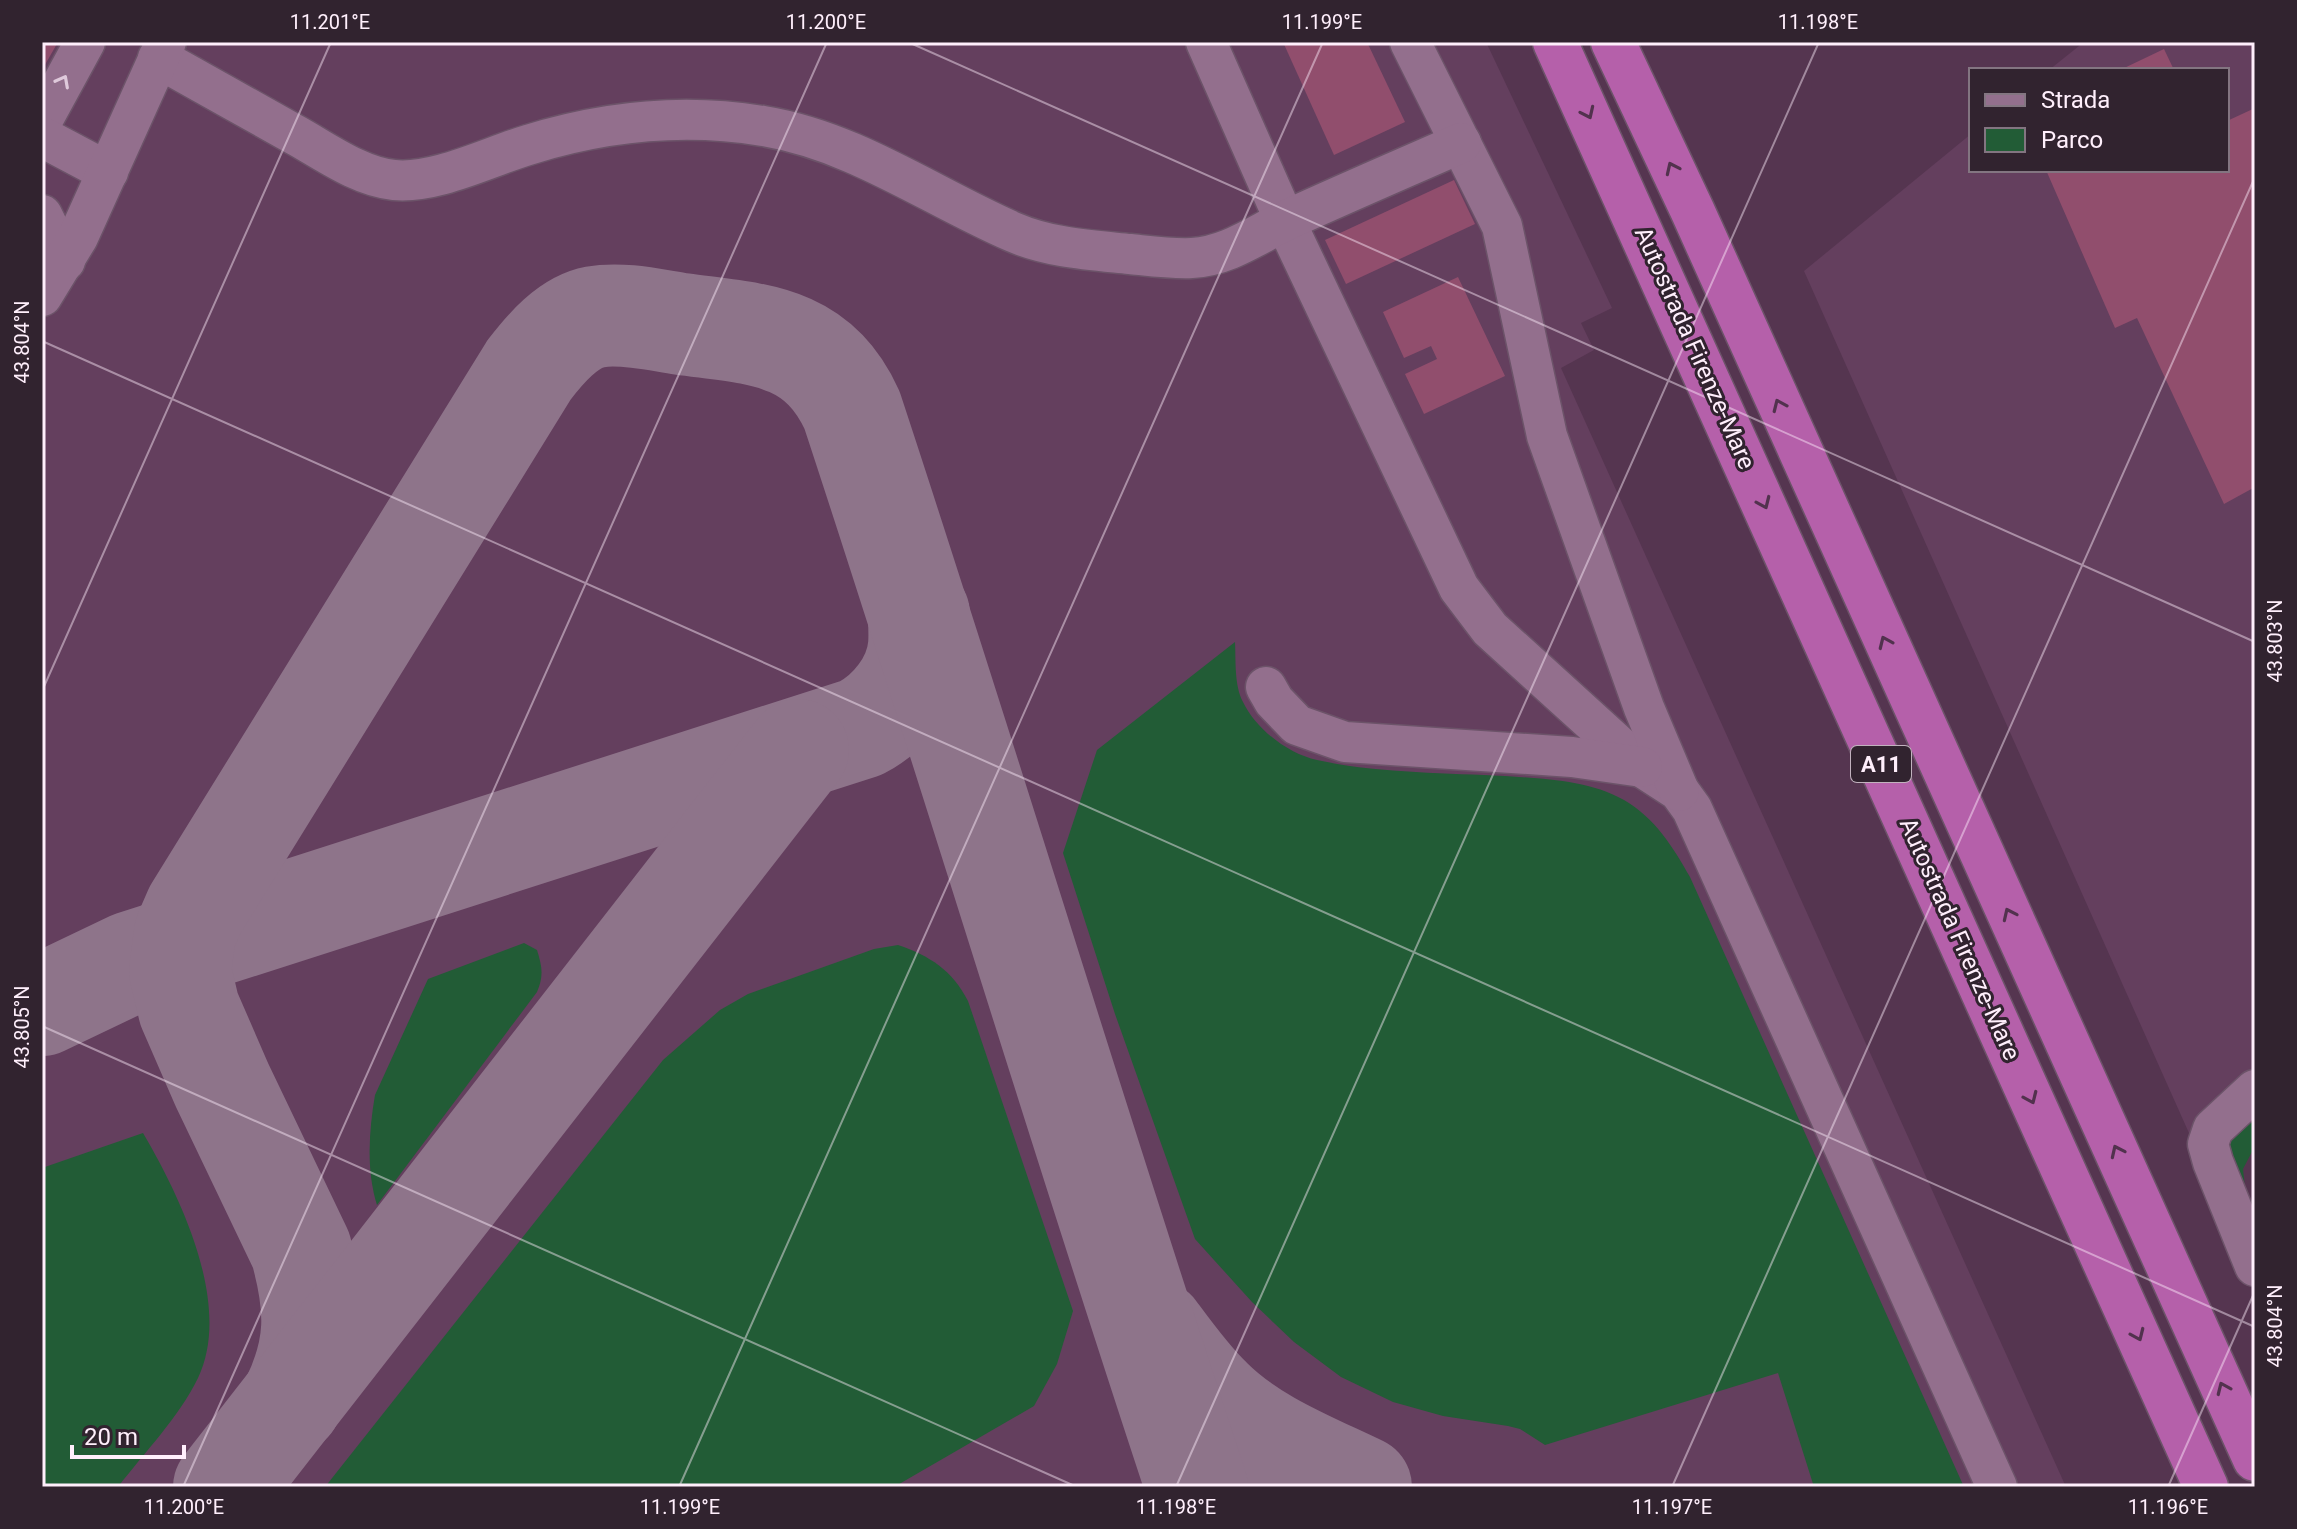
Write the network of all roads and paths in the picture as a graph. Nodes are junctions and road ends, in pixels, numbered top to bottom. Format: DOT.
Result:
graph roads {
  1 [pos="85,42"];
  2 [pos="1206,42"];
  3 [pos="1410,42"];
  4 [pos="1555,42"];
  5 [pos="1613,42"];
  6 [pos="162,50"];
  7 [pos="42,121"];
  8 [pos="42,137"];
  9 [pos="1461,143"];
  10 [pos="108,172"];
  11 [pos="42,215"];
  12 [pos="1285,221"];
  13 [pos="65,261"];
  14 [pos="42,296"];
  15 [pos="1266,687"];
  16 [pos="1642,767"];
  17 [pos="1679,791"];
  18 [pos="2255,1090"];
  19 [pos="2255,1266"];
  20 [pos="2255,1459"];
  21 [pos="1997,1487"];
  22 [pos="2206,1487"];
  7 -- 1 [label="street, one-way"];
  2 -- 12 [label="street"];
  3 -- 9 [label="street"];
  4 -- 22 [label="highway, Autostrada Firenze-Mare / A11, one-way"];
  20 -- 5 [label="highway, A11, one-way"];
  6 -- 10 [label="street"];
  6 -- 12 [label="street"];
  8 -- 10 [label="street"];
  9 -- 12 [label="street"];
  9 -- 17 [label="street"];
  10 -- 13 [label="street"];
  11 -- 13 [label="street"];
  12 -- 16 [label="street"];
  13 -- 14 [label="street"];
  15 -- 16 [label="street"];
  16 -- 17 [label="street"];
  17 -- 21 [label="street"];
  18 -- 19 [label="street"];
}
